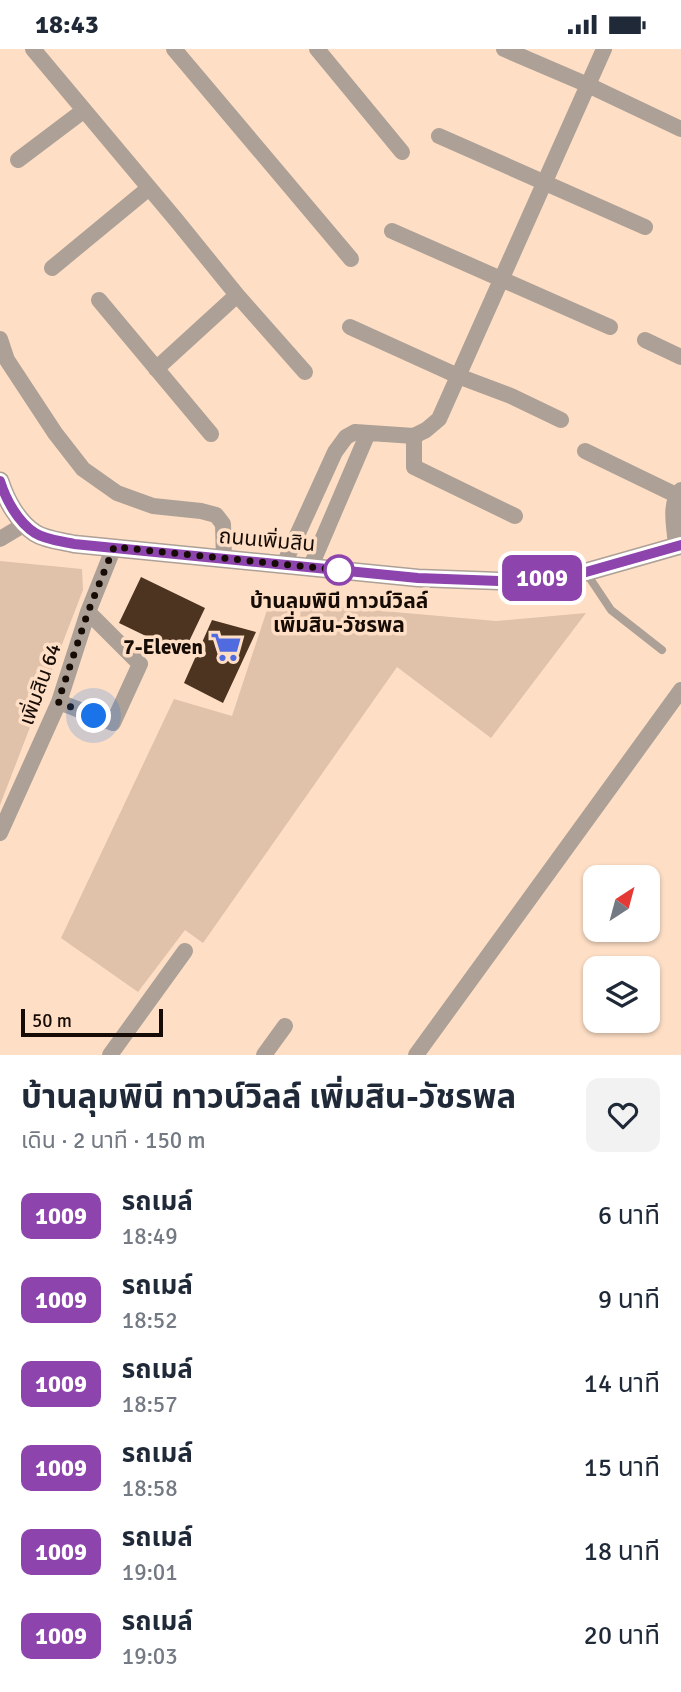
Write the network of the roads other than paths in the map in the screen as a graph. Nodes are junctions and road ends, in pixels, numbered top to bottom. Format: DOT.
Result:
graph roads {
  1 [pos="33,49"];
  2 [pos="174,49"];
  3 [pos="317,49"];
  4 [pos="504,49"];
  5 [pos="604,49"];
  6 [pos="588,85"];
  7 [pos="83,111"];
  8 [pos="681,129"];
  9 [pos="439,136"];
  10 [pos="402,152"];
  11 [pos="18,160"];
  12 [pos="545,182"];
  13 [pos="149,188"];
  14 [pos="645,227"];
  15 [pos="392,231"];
  16 [pos="351,259"];
  17 [pos="51,268"];
  18 [pos="501,279"];
  19 [pos="237,295"];
  20 [pos="99,300"];
  21 [pos="350,327"];
  22 [pos="610,327"];
  23 [pos="0,339"];
  24 [pos="645,340"];
  25 [pos="681,357"];
  26 [pos="156,369"];
  27 [pos="305,372"];
  28 [pos="458,376"];
  29 [pos="561,420"];
  30 [pos="368,433"];
  31 [pos="211,434"];
  32 [pos="414,436"];
  33 [pos="585,451"];
  34 [pos="0,481"];
  35 [pos="678,492"];
  36 [pos="515,516"];
  37 [pos="25,524"];
  38 [pos="0,539"];
  39 [pos="679,545"];
  40 [pos="114,547"];
  41 [pos="224,559"];
  42 [pos="284,564"];
  43 [pos="311,566"];
  44 [pos="586,572"];
  45 [pos="88,612"];
  46 [pos="662,650"];
  47 [pos="681,690"];
  48 [pos="58,702"];
  49 [pos="0,833"];
  50 [pos="184,951"];
  51 [pos="285,1026"];
  52 [pos="110,1055"];
  53 [pos="264,1055"];
  54 [pos="416,1055"];
  1 -- 7 [label="street"];
  2 -- 16 [label="street"];
  3 -- 10 [label="street"];
  4 -- 6 [label="street"];
  5 -- 6 [label="street"];
  6 -- 8 [label="street"];
  6 -- 12 [label="street"];
  7 -- 11 [label="street"];
  7 -- 13 [label="street"];
  9 -- 12 [label="street"];
  12 -- 14 [label="street"];
  12 -- 18 [label="street"];
  13 -- 17 [label="street"];
  13 -- 19 [label="street"];
  15 -- 18 [label="street"];
  18 -- 22 [label="street"];
  18 -- 28 [label="street"];
  19 -- 26 [label="street"];
  19 -- 27 [label="street"];
  20 -- 26 [label="street"];
  21 -- 28 [label="street"];
  23 -- 41 [label="street"];
  24 -- 25 [label="street"];
  26 -- 31 [label="street"];
  28 -- 29 [label="street"];
  28 -- 32 [label="street"];
  30 -- 32 [label="street"];
  30 -- 42 [label="street"];
  30 -- 43 [label="street"];
  32 -- 36 [label="street"];
  33 -- 35 [label="street"];
  34 -- 37 [label="street, ถนนเพิ่มสิน"];
  35 -- 39 [label="street"];
  37 -- 38 [label="street"];
  37 -- 40 [label="street, ถนนเพิ่มสิน"];
  39 -- 44 [label="street, ถนนเพิ่มสิน"];
  40 -- 41 [label="street, ถนนเพิ่มสิน"];
  40 -- 45 [label="street, เพิ่มสิน 64"];
  41 -- 42 [label="street, ถนนเพิ่มสิน"];
  42 -- 43 [label="street, ถนนเพิ่มสิน"];
  43 -- 44 [label="street, ถนนเพิ่มสิน"];
  44 -- 46 [label="lane"];
  45 -- 48 [label="street, เพิ่มสิน 64"];
  45 -- 48 [label="street"];
  47 -- 54 [label="street"];
  48 -- 49 [label="street, เพิ่มสิน 64"];
  50 -- 52 [label="street"];
  51 -- 53 [label="street"];
}
